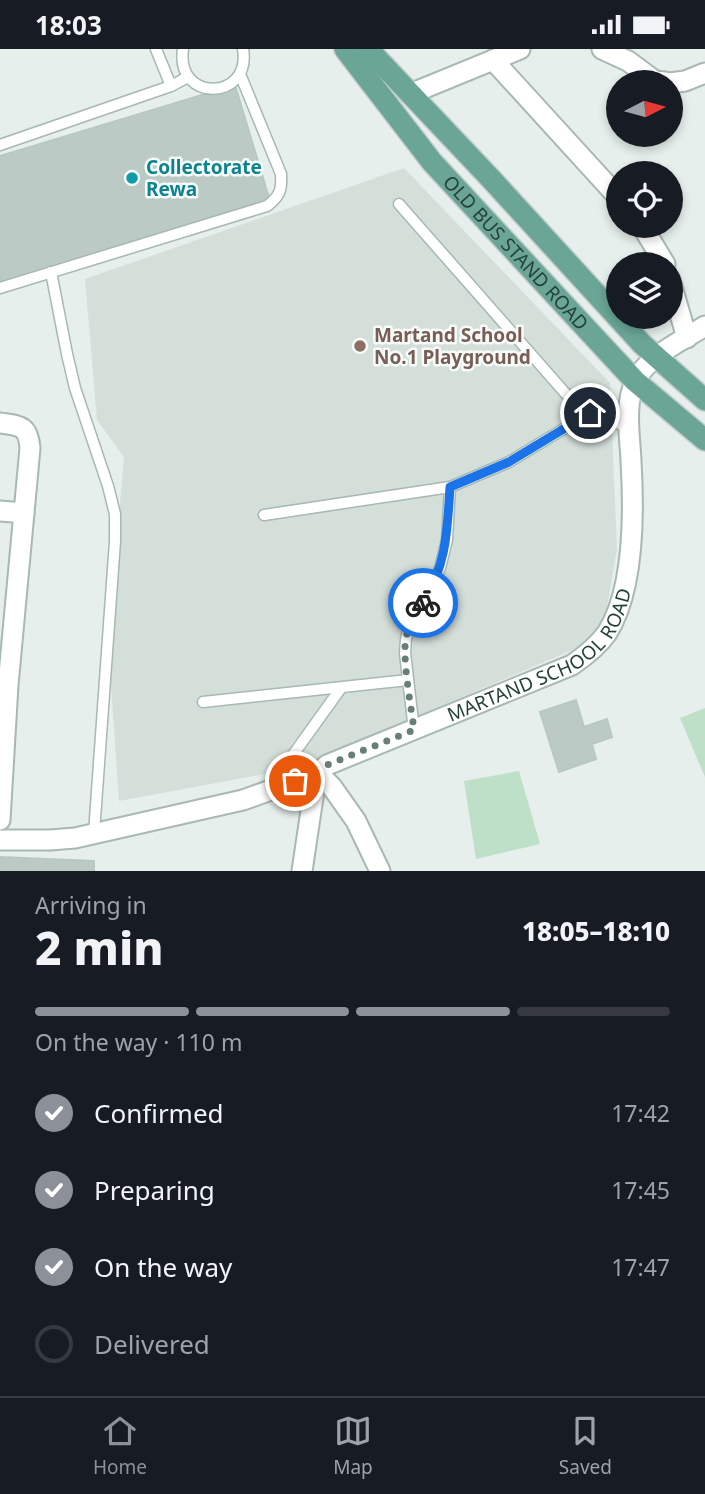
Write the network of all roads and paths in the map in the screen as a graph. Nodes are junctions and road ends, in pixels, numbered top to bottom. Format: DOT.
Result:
graph roads {
  1 [pos="156,49"];
  2 [pos="183,49"];
  3 [pos="243,49"];
  4 [pos="345,49"];
  5 [pos="368,49"];
  6 [pos="520,49"];
  7 [pos="602,49"];
  8 [pos="493,60"];
  9 [pos="640,70"];
  10 [pos="705,73"];
  11 [pos="240,74"];
  12 [pos="188,78"];
  13 [pos="683,81"];
  14 [pos="171,86"];
  15 [pos="411,94"];
  16 [pos="0,145"];
  17 [pos="606,184"];
  18 [pos="399,204"];
  19 [pos="51,272"];
  20 [pos="0,288"];
  21 [pos="683,324"];
  22 [pos="705,326"];
  23 [pos="687,338"];
  24 [pos="656,356"];
  25 [pos="635,381"];
  26 [pos="705,400"];
  27 [pos="590,413"];
  28 [pos="0,423"];
  29 [pos="629,426"];
  30 [pos="705,440"];
  31 [pos="450,487"];
  32 [pos="0,511"];
  33 [pos="24,513"];
  34 [pos="264,515"];
  35 [pos="8,602"];
  36 [pos="408,680"];
  37 [pos="341,688"];
  38 [pos="202,702"];
  39 [pos="414,730"];
  40 [pos="318,773"];
  41 [pos="271,790"];
  42 [pos="0,820"];
  43 [pos="94,833"];
  44 [pos="0,841"];
  45 [pos="302,871"];
  46 [pos="380,871"];
  1 -- 14 [label="lane"];
  2 -- 12 [label="lane"];
  3 -- 11 [label="lane"];
  4 -- 25 [label="main road, OLD BUS STAND ROAD"];
  5 -- 15 [label="main road, OLD BUS STAND ROAD"];
  6 -- 8 [label="street"];
  7 -- 9 [label="street"];
  8 -- 15 [label="street"];
  8 -- 17 [label="street"];
  10 -- 13 [label="street"];
  11 -- 12 [label="lane"];
  11 -- 19 [label="lane"];
  12 -- 14 [label="lane"];
  14 -- 16 [label="lane"];
  15 -- 24 [label="main road, OLD BUS STAND ROAD"];
  18 -- 27 [label="lane"];
  19 -- 20 [label="lane"];
  19 -- 43 [label="lane"];
  21 -- 23 [label="street"];
  22 -- 23 [label="street"];
  23 -- 24 [label="street"];
  24 -- 25 [label="street"];
  24 -- 26 [label="main road, OLD BUS STAND ROAD"];
  25 -- 29 [label="street, MARTAND SCHOOL ROAD"];
  25 -- 30 [label="main road, OLD BUS STAND ROAD"];
  27 -- 29 [label="lane"];
  27 -- 31 [label="lane"];
  28 -- 33 [label="street"];
  29 -- 39 [label="street, MARTAND SCHOOL ROAD"];
  31 -- 34 [label="lane"];
  31 -- 36 [label="lane"];
  32 -- 33 [label="street"];
  33 -- 35 [label="street"];
  35 -- 42 [label="street"];
  36 -- 37 [label="lane"];
  36 -- 39 [label="lane"];
  37 -- 38 [label="lane"];
  37 -- 41 [label="lane"];
  39 -- 40 [label="street, MARTAND SCHOOL ROAD"];
  40 -- 41 [label="street, MARTAND SCHOOL ROAD"];
  40 -- 45 [label="street"];
  40 -- 46 [label="street"];
  41 -- 43 [label="street, MARTAND SCHOOL ROAD"];
  43 -- 44 [label="street, MARTAND SCHOOL ROAD"];
}
